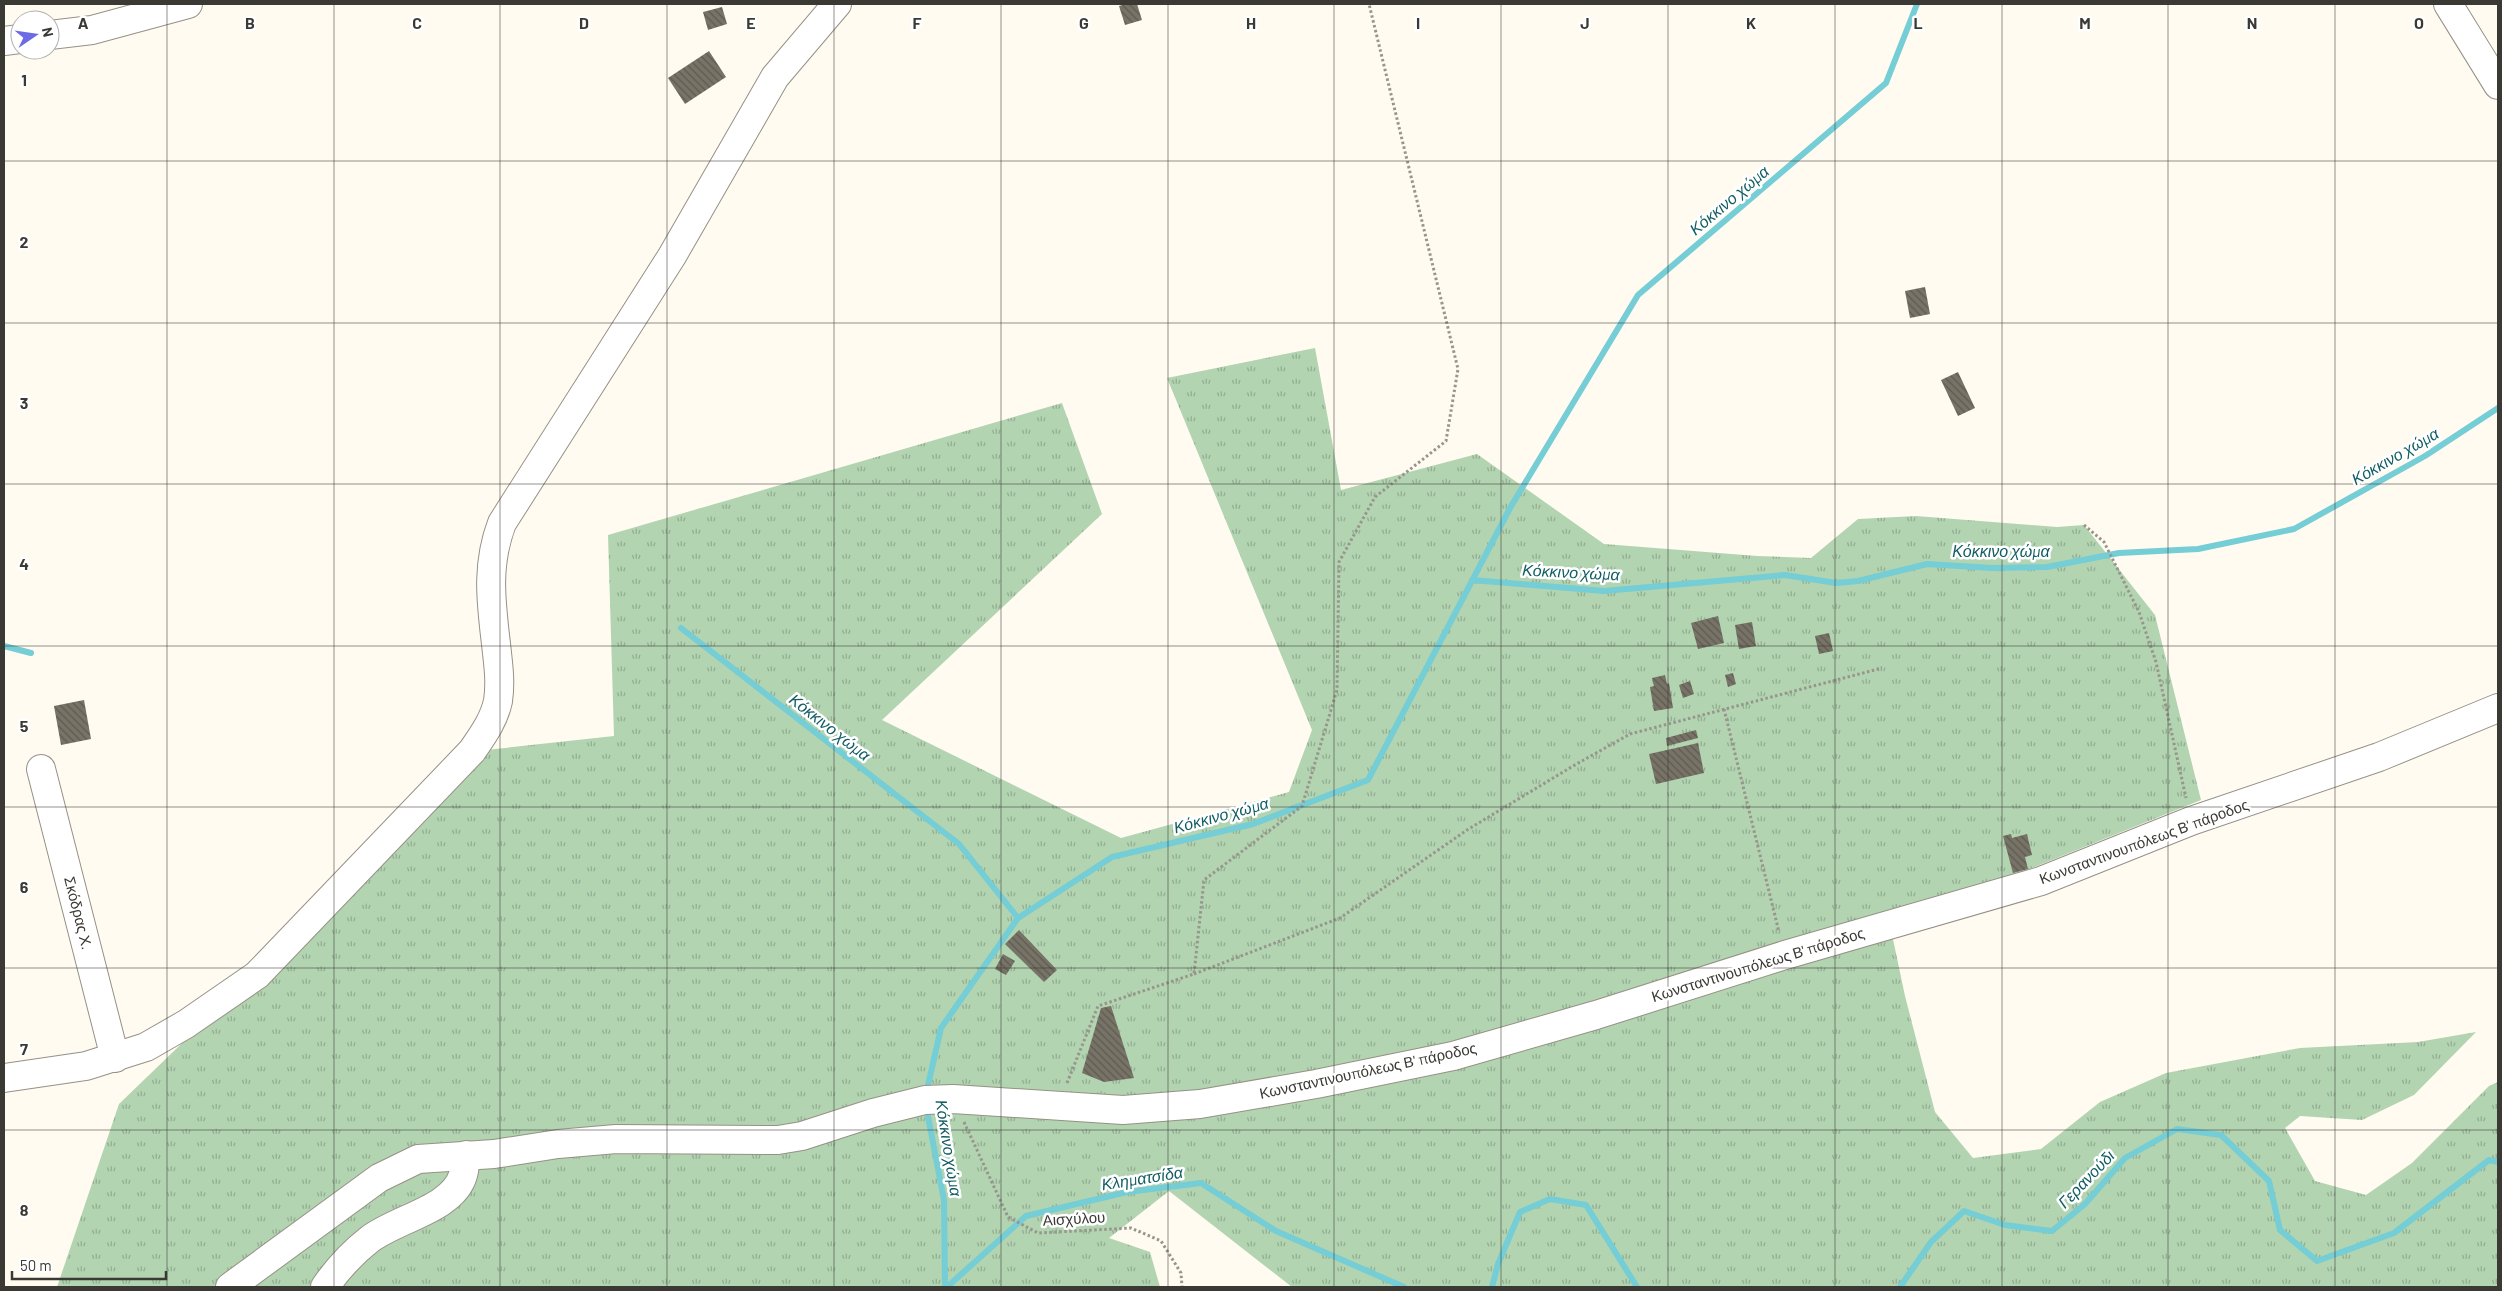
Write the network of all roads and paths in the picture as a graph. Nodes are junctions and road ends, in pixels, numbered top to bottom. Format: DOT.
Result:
graph roads {
  1 [pos="188,4"];
  2 [pos="837,4"];
  3 [pos="1369,4"];
  4 [pos="2448,4"];
  5 [pos="60,34"];
  6 [pos="2498,85"];
  7 [pos="2084,525"];
  8 [pos="1882,668"];
  9 [pos="2498,708"];
  10 [pos="1724,709"];
  11 [pos="41,769"];
  12 [pos="2191,821"];
  13 [pos="1785,955"];
  14 [pos="1194,974"];
  15 [pos="115,1058"];
  16 [pos="4,1078"];
  17 [pos="953,1099"];
  18 [pos="1058,1107"];
  19 [pos="466,1155"];
  20 [pos="230,1287"];
  21 [pos="326,1287"];
  22 [pos="1182,1287"];
  1 -- 5 [label="street"];
  2 -- 15 [label="street"];
  3 -- 14 [label="path"];
  4 -- 6 [label="street"];
  7 -- 12 [label="path"];
  8 -- 10 [label="path"];
  9 -- 12 [label="street, Κωνσταντινουπόλεως Β' πάροδος"];
  10 -- 13 [label="path"];
  10 -- 14 [label="path"];
  11 -- 15 [label="street, Σκόδρας Χ."];
  12 -- 13 [label="street, Κωνσταντινουπόλεως Β' πάροδος"];
  13 -- 18 [label="street, Κωνσταντινουπόλεως Β' πάροδος"];
  14 -- 18 [label="path"];
  15 -- 16 [label="street"];
  17 -- 18 [label="street, Κωνσταντινουπόλεως Β' πάροδος"];
  17 -- 19 [label="street, Κωνσταντινουπόλεως Β' πάροδος"];
  17 -- 22 [label="path, Αισχύλου"];
  19 -- 20 [label="street, Κωνσταντινουπόλεως Β' πάροδος"];
  19 -- 21 [label="street"];
}
